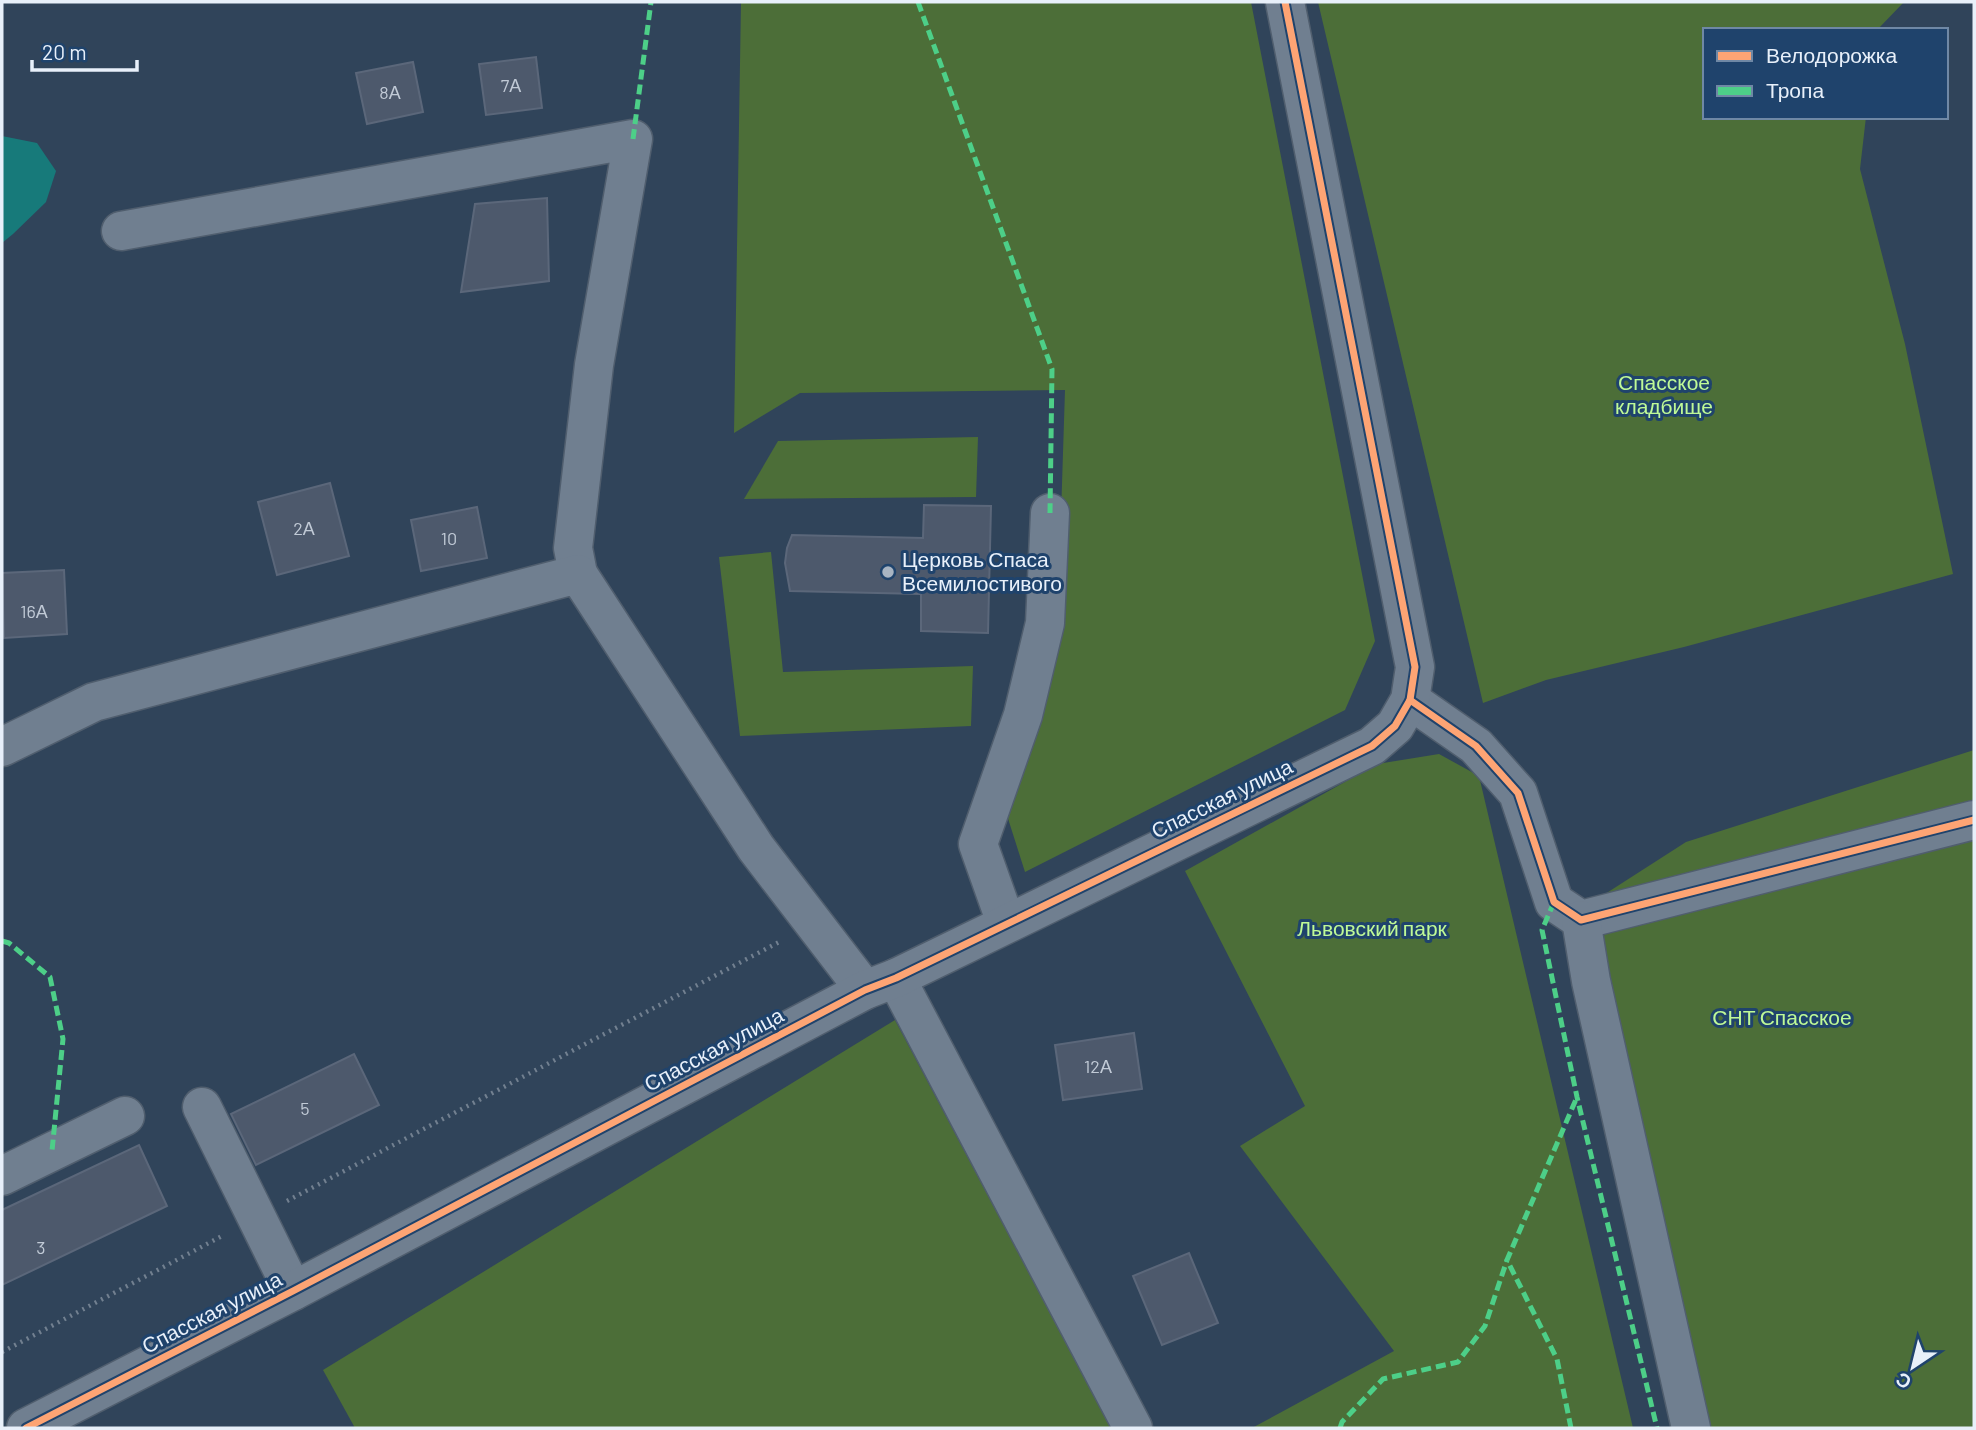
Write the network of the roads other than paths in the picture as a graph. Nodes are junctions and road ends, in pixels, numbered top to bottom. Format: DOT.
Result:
graph roads {
  1 [pos="1285,2"];
  2 [pos="121,231"];
  3 [pos="1049,513"];
  4 [pos="578,574"];
  5 [pos="1410,700"];
  6 [pos="2,747"];
  7 [pos="1974,820"];
  8 [pos="1581,920"];
  9 [pos="1006,923"];
  10 [pos="881,984"];
  11 [pos="202,1107"];
  12 [pos="125,1116"];
  13 [pos="2,1176"];
  14 [pos="293,1291"];
  15 [pos="26,1428"];
  16 [pos="1133,1428"];
  17 [pos="1690,1428"];
  1 -- 5 [label="street"];
  2 -- 4 [label="street"];
  3 -- 9 [label="street"];
  4 -- 6 [label="street"];
  4 -- 10 [label="street"];
  5 -- 8 [label="street"];
  5 -- 9 [label="street, Спасская улица"];
  7 -- 8 [label="street"];
  8 -- 17 [label="street"];
  9 -- 10 [label="street, Спасская улица"];
  10 -- 14 [label="street, Спасская улица"];
  10 -- 16 [label="street"];
  11 -- 14 [label="street"];
  12 -- 13 [label="street"];
  14 -- 15 [label="street, Спасская улица"];
}
